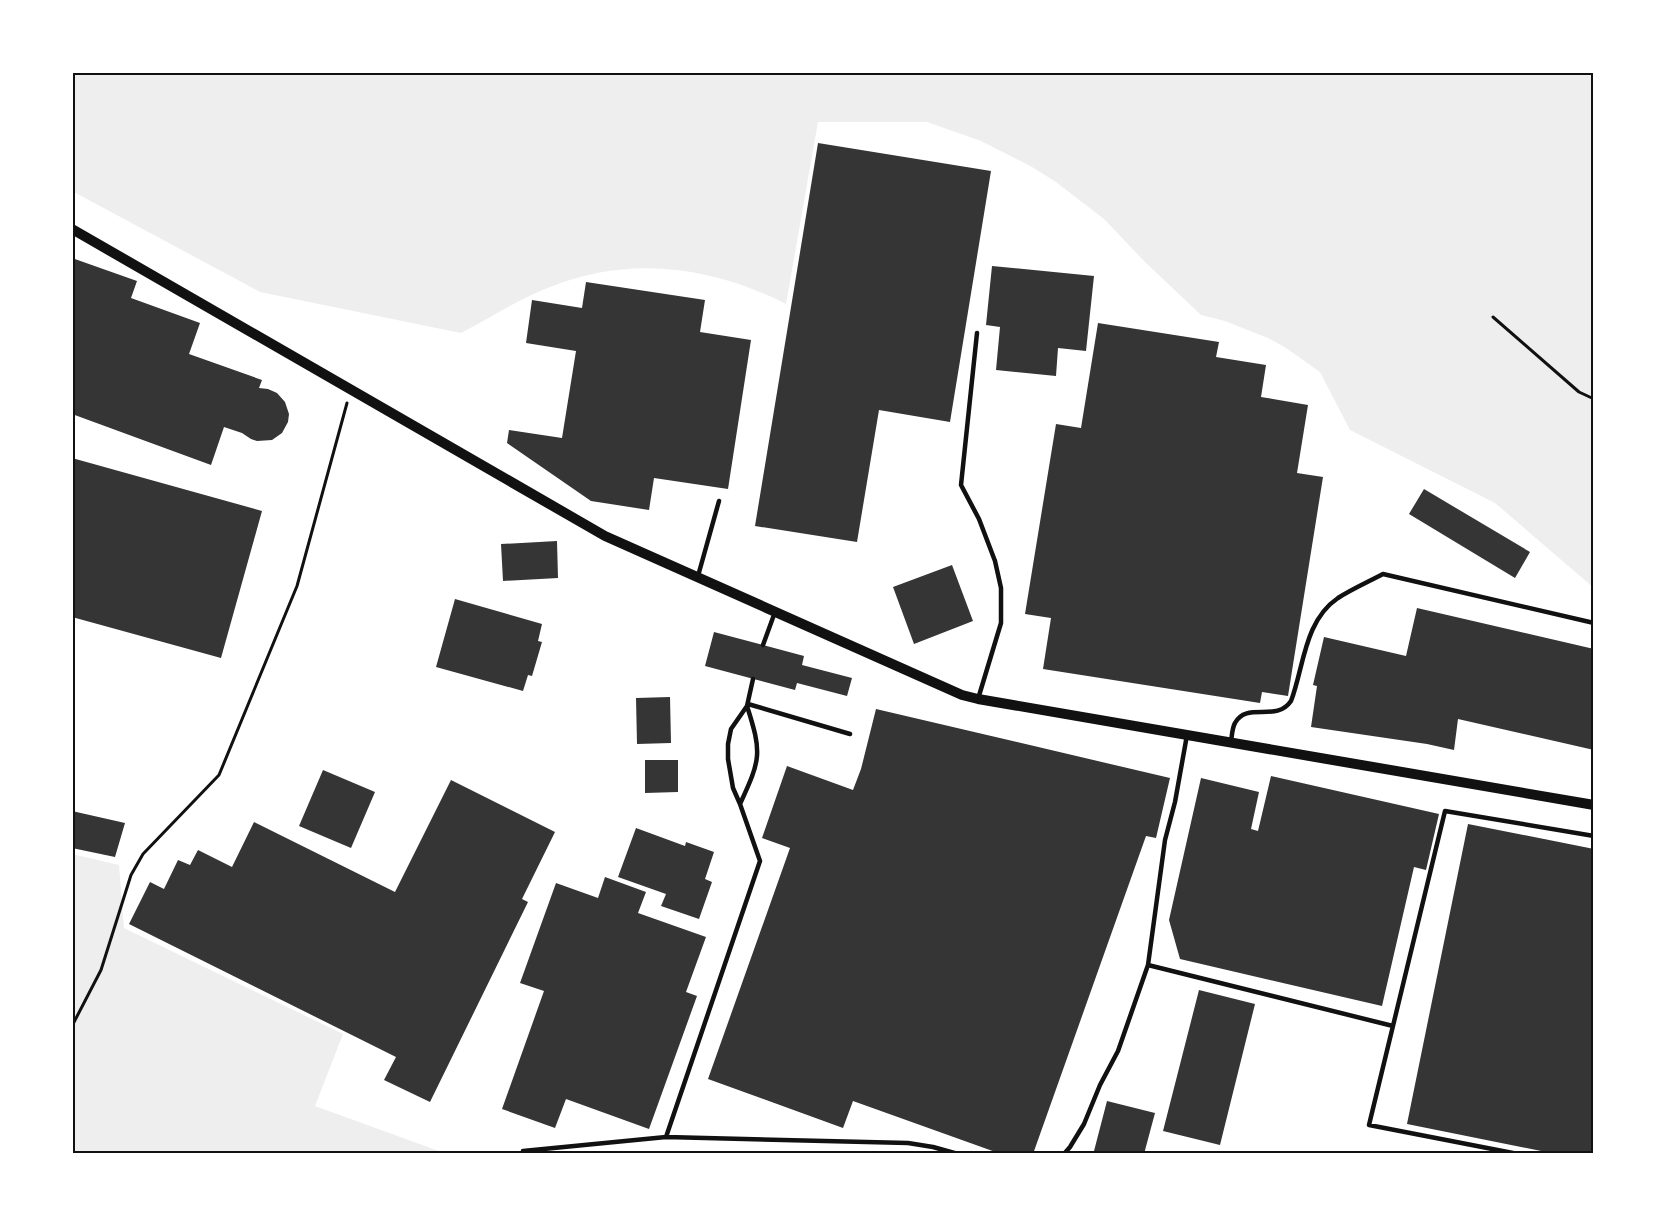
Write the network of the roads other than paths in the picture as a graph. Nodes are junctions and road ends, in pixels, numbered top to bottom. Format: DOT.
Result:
graph roads {
  1 [pos="72,229"];
  2 [pos="977,333"];
  3 [pos="719,501"];
  4 [pos="698,577"];
  5 [pos="776,612"];
  6 [pos="1594,623"];
  7 [pos="763,645"];
  8 [pos="753,679"];
  9 [pos="978,699"];
  10 [pos="747,705"];
  11 [pos="850,734"];
  12 [pos="1187,735"];
  13 [pos="1231,742"];
  14 [pos="740,804"];
  15 [pos="1594,805"];
  16 [pos="1594,836"];
  17 [pos="1148,965"];
  18 [pos="1393,1026"];
  19 [pos="666,1137"];
  20 [pos="523,1151"];
  21 [pos="958,1154"];
  22 [pos="1064,1154"];
  23 [pos="1518,1154"];
  1 -- 4 [label="street"];
  2 -- 9 [label="lane"];
  3 -- 4 [label="lane"];
  4 -- 5 [label="street"];
  5 -- 7 [label="lane"];
  5 -- 9 [label="street"];
  6 -- 13 [label="lane"];
  8 -- 10 [label="lane"];
  9 -- 12 [label="street"];
  10 -- 11 [label="lane"];
  10 -- 14 [label="lane"];
  10 -- 14 [label="lane"];
  12 -- 13 [label="street"];
  12 -- 17 [label="lane"];
  13 -- 15 [label="street"];
  14 -- 19 [label="lane"];
  16 -- 18 [label="lane"];
  17 -- 18 [label="lane"];
  17 -- 22 [label="lane"];
  18 -- 23 [label="lane"];
  19 -- 20 [label="lane"];
  19 -- 21 [label="lane"];
}
